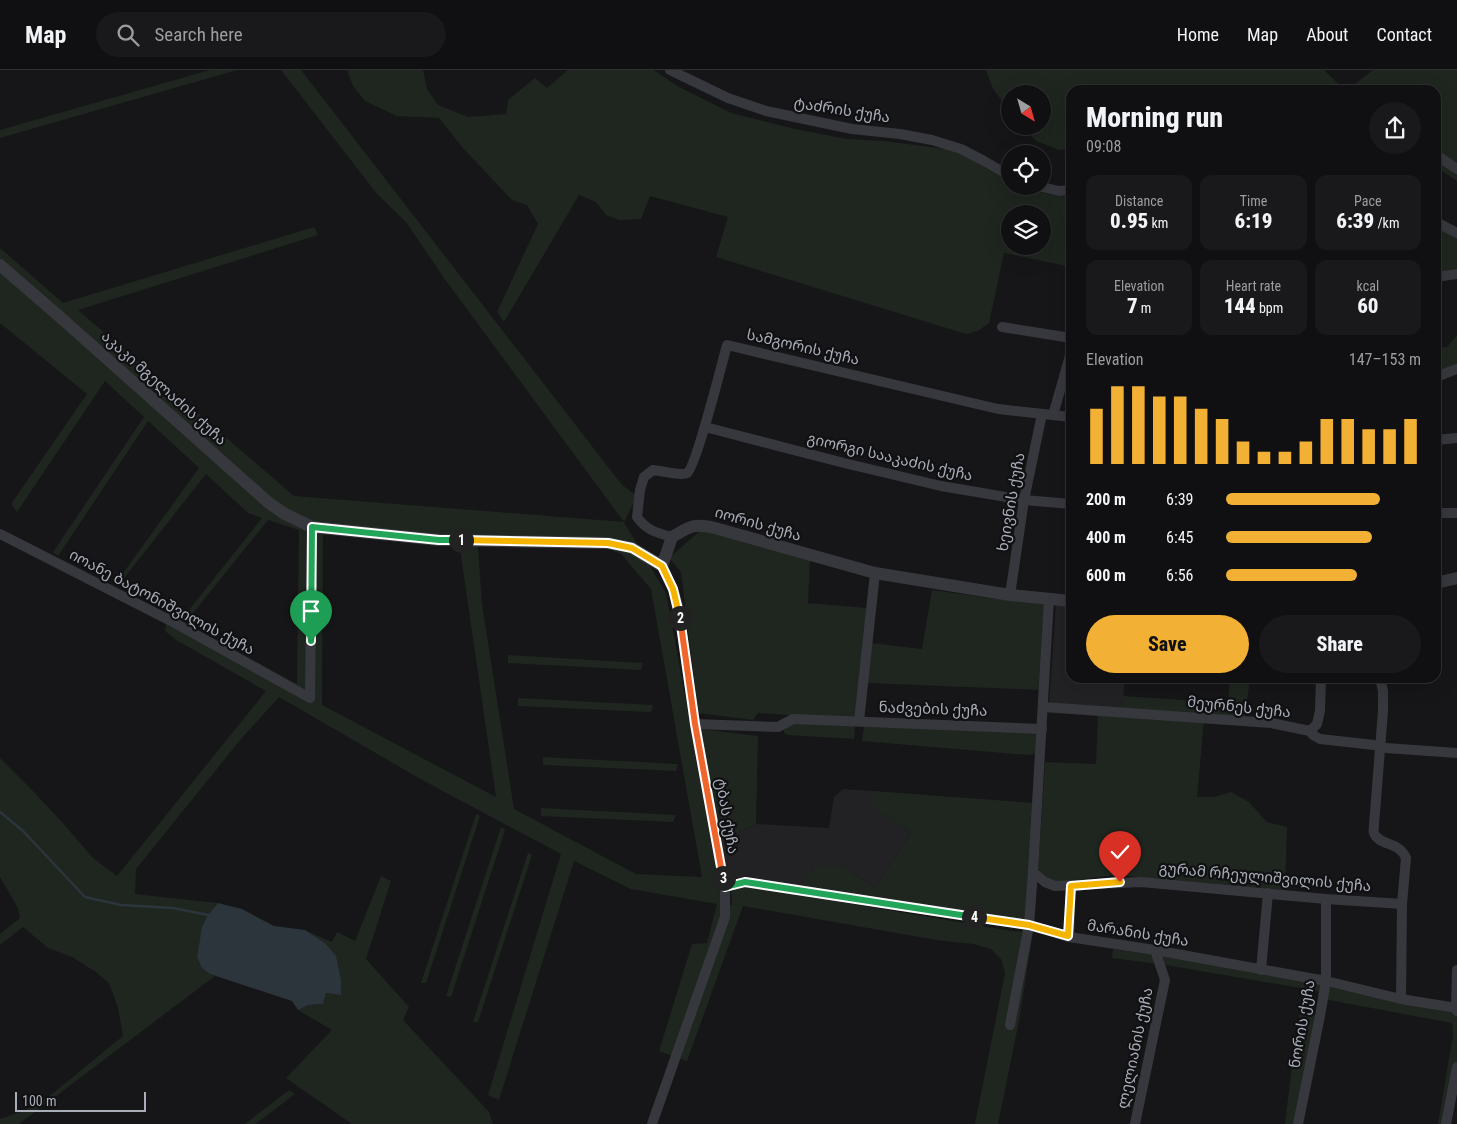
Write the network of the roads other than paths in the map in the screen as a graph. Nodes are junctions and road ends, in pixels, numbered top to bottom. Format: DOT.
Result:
graph roads {
  1 [pos="670,70"];
  2 [pos="1441,158"];
  3 [pos="1457,169"];
  4 [pos="1001,171"];
  5 [pos="1051,189"];
  6 [pos="1066,190"];
  7 [pos="1441,225"];
  8 [pos="1457,233"];
  9 [pos="0,265"];
  10 [pos="1457,274"];
  11 [pos="1441,276"];
  12 [pos="1002,327"];
  13 [pos="1066,337"];
  14 [pos="1457,369"];
  15 [pos="1066,370"];
  16 [pos="1441,375"];
  17 [pos="1042,414"];
  18 [pos="1053,415"];
  19 [pos="1066,416"];
  20 [pos="705,427"];
  21 [pos="1457,438"];
  22 [pos="1441,440"];
  23 [pos="1024,500"];
  24 [pos="1066,504"];
  25 [pos="1457,512"];
  26 [pos="1441,513"];
  27 [pos="312,527"];
  28 [pos="0,534"];
  29 [pos="672,537"];
  30 [pos="662,566"];
  31 [pos="875,573"];
  32 [pos="1457,578"];
  33 [pos="1441,581"];
  34 [pos="1010,595"];
  35 [pos="1049,599"];
  36 [pos="1066,601"];
  37 [pos="1321,683"];
  38 [pos="1381,683"];
  39 [pos="1043,707"];
  40 [pos="859,721"];
  41 [pos="695,724"];
  42 [pos="1042,729"];
  43 [pos="1310,731"];
  44 [pos="1381,747"];
  45 [pos="1457,753"];
  46 [pos="1033,872"];
  47 [pos="1071,886"];
  48 [pos="725,887"];
  49 [pos="1268,893"];
  50 [pos="1326,899"];
  51 [pos="1402,904"];
  52 [pos="1029,925"];
  53 [pos="1068,936"];
  54 [pos="1155,950"];
  55 [pos="1261,970"];
  56 [pos="1457,970"];
  57 [pos="1326,981"];
  58 [pos="1401,999"];
  59 [pos="1456,1009"];
  60 [pos="1010,1025"];
  61 [pos="1457,1066"];
  62 [pos="652,1124"];
  63 [pos="1134,1124"];
  64 [pos="1298,1124"];
  65 [pos="1446,1124"];
  1 -- 4 [label="street, ტაძრის ქუჩა"];
  2 -- 3 [label="street"];
  5 -- 6 [label="street"];
  7 -- 8 [label="street"];
  9 -- 27 [label="street, აკაკი მგელაძის ქუჩა"];
  10 -- 11 [label="street"];
  12 -- 13 [label="street"];
  14 -- 16 [label="street"];
  15 -- 18 [label="street"];
  17 -- 18 [label="street, სამგორის ქუჩა"];
  17 -- 20 [label="street, სამგორის ქუჩა"];
  17 -- 23 [label="street, ხეივნის ქუჩა"];
  18 -- 19 [label="street, სამგორის ქუჩა"];
  20 -- 23 [label="street, გიორგი სააკაძის ქუჩა"];
  20 -- 29 [label="street, სამგორის ქუჩა"];
  21 -- 22 [label="street"];
  23 -- 24 [label="street, გიორგი სააკაძის ქუჩა"];
  23 -- 34 [label="street, ხეივნის ქუჩა"];
  25 -- 26 [label="street"];
  27 -- 28 [label="street, იოანე ბატონიშვილის ქუჩა"];
  27 -- 30 [label="street"];
  29 -- 30 [label="street"];
  29 -- 31 [label="street, იორის ქუჩა"];
  30 -- 41 [label="street, ტბას ქუჩა"];
  31 -- 34 [label="street, იორის ქუჩა"];
  31 -- 40 [label="street"];
  32 -- 33 [label="street"];
  34 -- 35 [label="street, იორის ქუჩა"];
  35 -- 36 [label="street, იორის ქუჩა"];
  35 -- 39 [label="street"];
  37 -- 43 [label="street"];
  38 -- 44 [label="street"];
  39 -- 42 [label="street"];
  39 -- 43 [label="street, მეურნეს ქუჩა"];
  40 -- 41 [label="street, ნაძვების ქუჩა"];
  40 -- 42 [label="street, ნაძვების ქუჩა"];
  41 -- 48 [label="street, ტბას ქუჩა"];
  42 -- 46 [label="street"];
  43 -- 44 [label="street, მეურნეს ქუჩა"];
  44 -- 45 [label="street, მეურნეს ქუჩა"];
  44 -- 51 [label="street"];
  46 -- 47 [label="street, გურამ რჩეულიშვილის ქუჩა"];
  46 -- 52 [label="street"];
  47 -- 49 [label="street, გურამ რჩეულიშვილის ქუჩა"];
  47 -- 53 [label="street"];
  48 -- 52 [label="street, მარანის ქუჩა"];
  48 -- 62 [label="street, ტბას ქუჩა"];
  49 -- 50 [label="street, გურამ რჩეულიშვილის ქუჩა"];
  49 -- 55 [label="street"];
  50 -- 51 [label="street, გურამ რჩეულიშვილის ქუჩა"];
  50 -- 57 [label="street, ნორის ქუჩა"];
  51 -- 58 [label="street"];
  52 -- 53 [label="street, მარანის ქუჩა"];
  52 -- 60 [label="street"];
  53 -- 54 [label="street, მარანის ქუჩა"];
  54 -- 55 [label="street, მარანის ქუჩა"];
  54 -- 63 [label="street, ლელიანის ქუჩა"];
  55 -- 57 [label="street, მარანის ქუჩა"];
  56 -- 59 [label="street"];
  57 -- 58 [label="street, მარანის ქუჩა"];
  57 -- 64 [label="street, ნორის ქუჩა"];
  58 -- 59 [label="street, მარანის ქუჩა"];
  61 -- 65 [label="street"];
}
